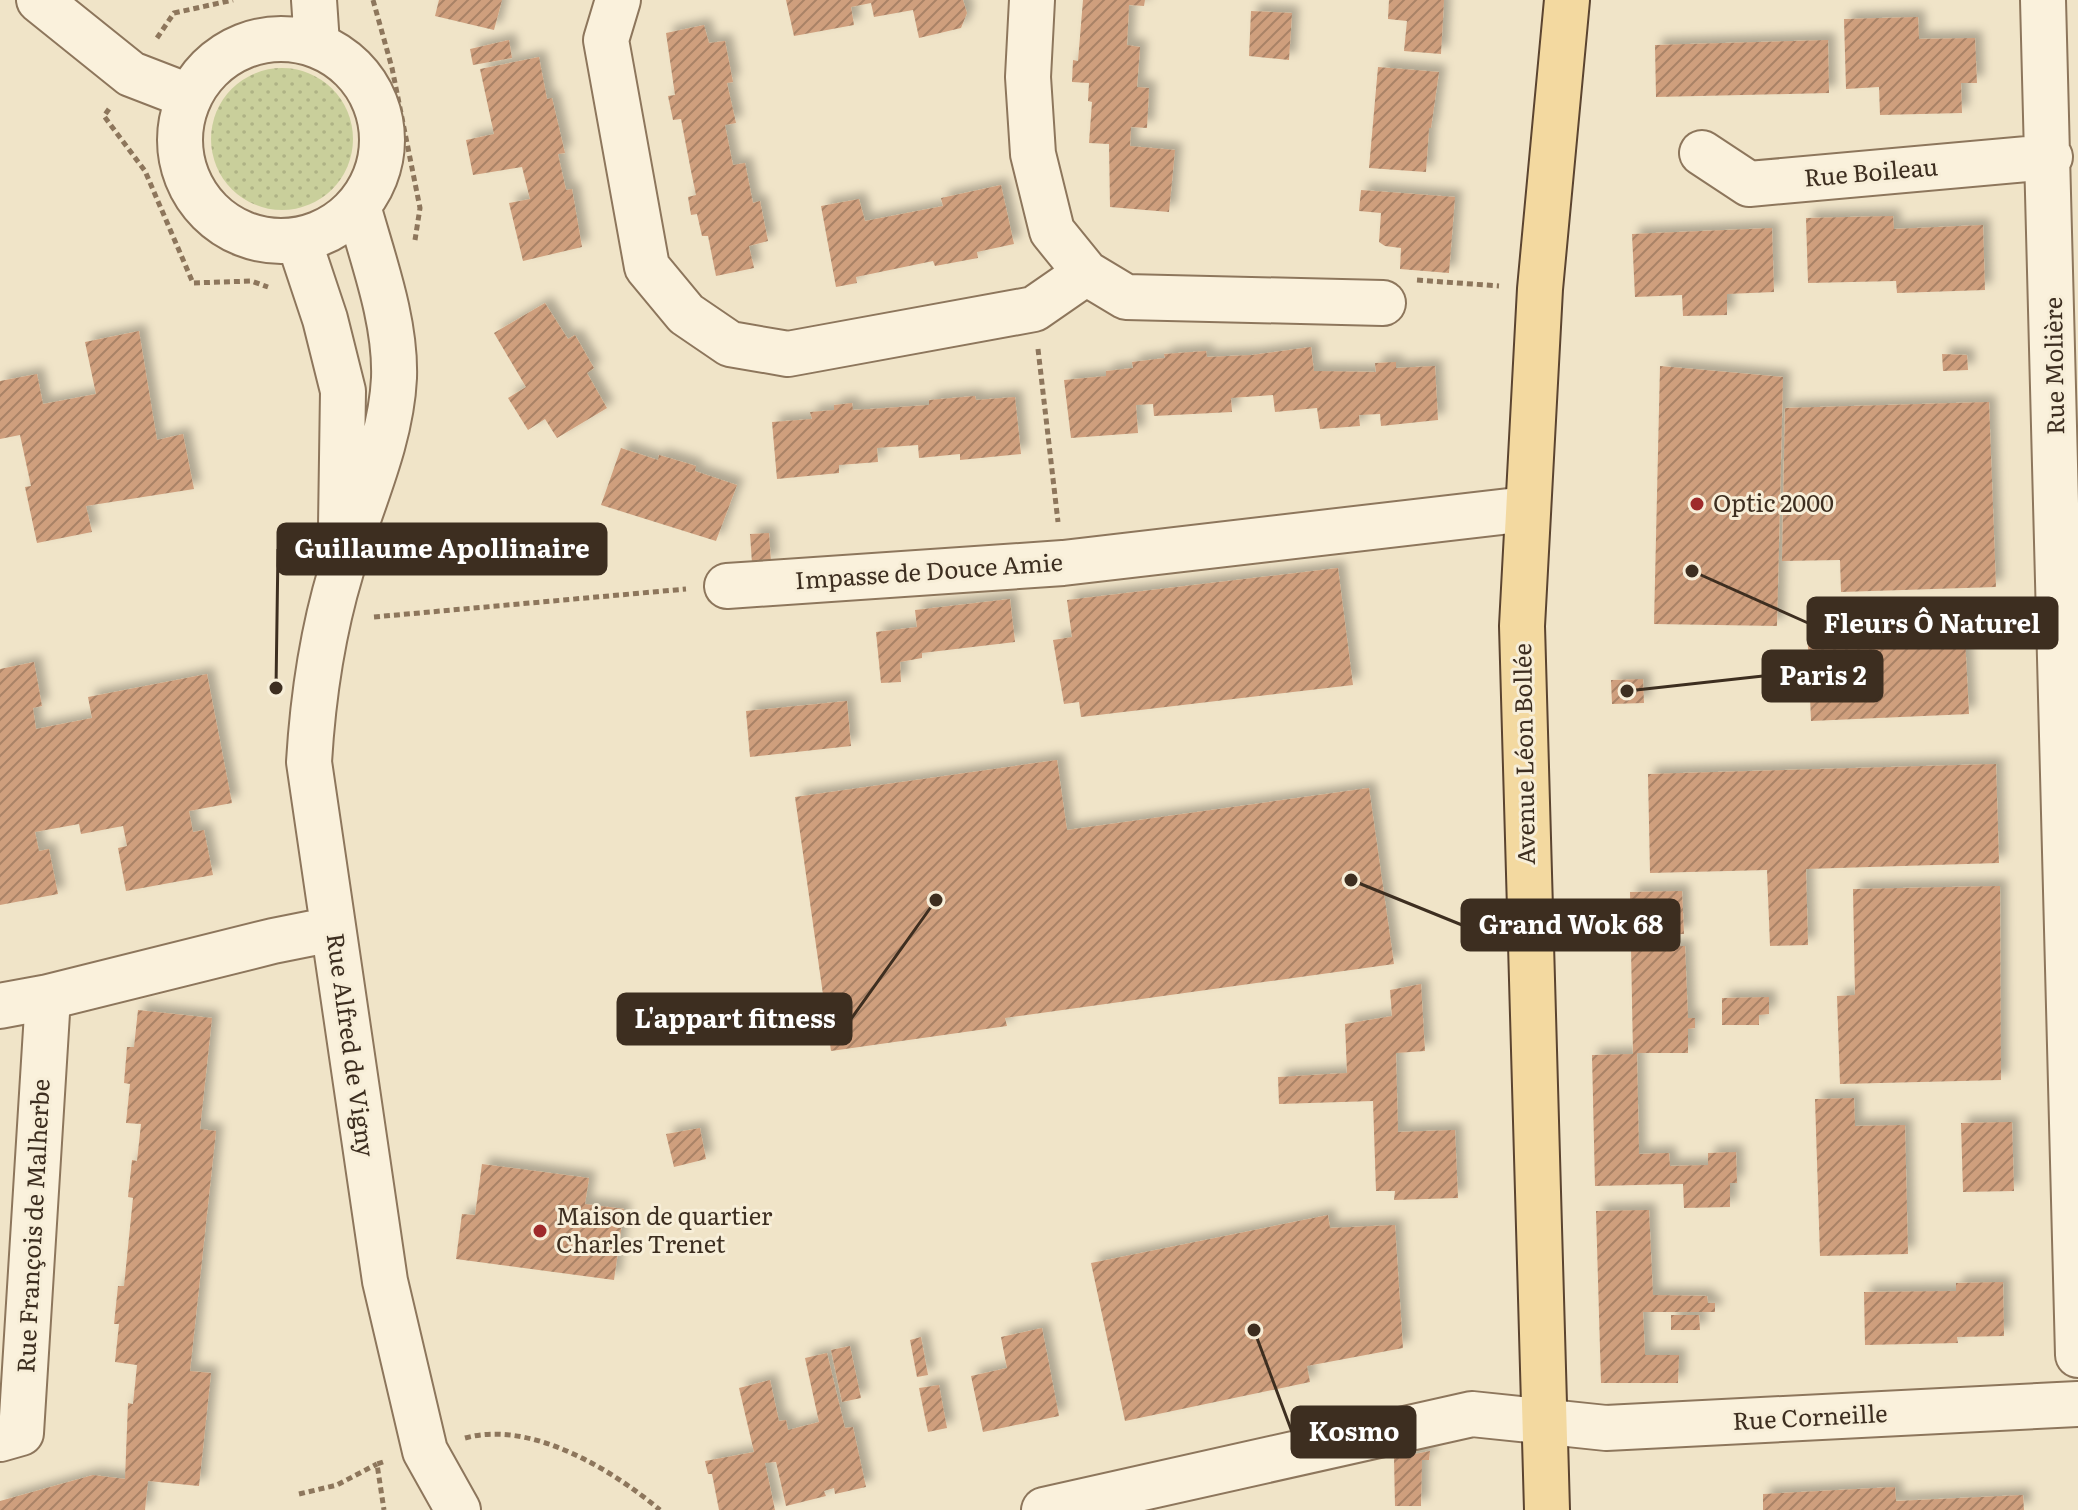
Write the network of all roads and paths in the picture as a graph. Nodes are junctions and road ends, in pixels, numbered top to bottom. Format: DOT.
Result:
graph roads {
  1 [pos="39,0"];
  2 [pos="233,0"];
  3 [pos="314,0"];
  4 [pos="618,0"];
  5 [pos="1032,0"];
  6 [pos="1567,0"];
  7 [pos="2043,0"];
  8 [pos="317,44"];
  9 [pos="131,74"];
  10 [pos="188,96"];
  11 [pos="1702,153"];
  12 [pos="2050,157"];
  13 [pos="358,206"];
  14 [pos="299,241"];
  15 [pos="1086,273"];
  16 [pos="1540,289"];
  17 [pos="1383,303"];
  18 [pos="1034,309"];
  19 [pos="1526,509"];
  20 [pos="1063,563"];
  21 [pos="340,572"];
  22 [pos="727,586"];
  23 [pos="330,616"];
  24 [pos="333,929"];
  25 [pos="48,997"];
  26 [pos="0,1006"];
  27 [pos="2078,1355"];
  28 [pos="2078,1404"];
  29 [pos="1542,1421"];
  30 [pos="469,1436"];
  31 [pos="0,1439"];
  32 [pos="377,1464"];
  33 [pos="299,1494"];
  34 [pos="1157,1496"];
  35 [pos="458,1510"];
  36 [pos="660,1510"];
  37 [pos="1044,1510"];
  38 [pos="1547,1510"];
  1 -- 9 [label="street"];
  2 -- 9 [label="path"];
  3 -- 8 [label="street"];
  4 -- 18 [label="street"];
  5 -- 15 [label="street"];
  6 -- 16 [label="main road, Avenue Léon Bollée"];
  7 -- 12 [label="street, Rue Molière"];
  8 -- 10 [label="street"];
  8 -- 13 [label="street"];
  9 -- 10 [label="street"];
  10 -- 14 [label="street"];
  11 -- 12 [label="street, Rue Boileau"];
  12 -- 27 [label="street, Rue Molière"];
  13 -- 14 [label="street"];
  13 -- 21 [label="street, Rue Alfred de Vigny"];
  14 -- 21 [label="street, Rue Alfred de Vigny"];
  15 -- 17 [label="street"];
  15 -- 18 [label="street"];
  16 -- 17 [label="path"];
  16 -- 19 [label="main road, Avenue Léon Bollée"];
  18 -- 20 [label="path"];
  19 -- 20 [label="street, Impasse de Douce Amie"];
  19 -- 29 [label="main road, Avenue Léon Bollée"];
  20 -- 22 [label="street, Impasse de Douce Amie"];
  21 -- 23 [label="street, Rue Alfred de Vigny"];
  22 -- 23 [label="path"];
  23 -- 24 [label="street, Rue Alfred de Vigny"];
  24 -- 25 [label="street"];
  24 -- 35 [label="street, Rue Alfred de Vigny"];
  25 -- 26 [label="street"];
  25 -- 31 [label="street, Rue François de Malherbe"];
  28 -- 29 [label="street, Rue Corneille"];
  29 -- 34 [label="street, Rue Corneille"];
  29 -- 38 [label="main road, Avenue Léon Bollée"];
  30 -- 36 [label="path"];
  32 -- 33 [label="path"];
  34 -- 37 [label="street, Rue Corneille"];
}
